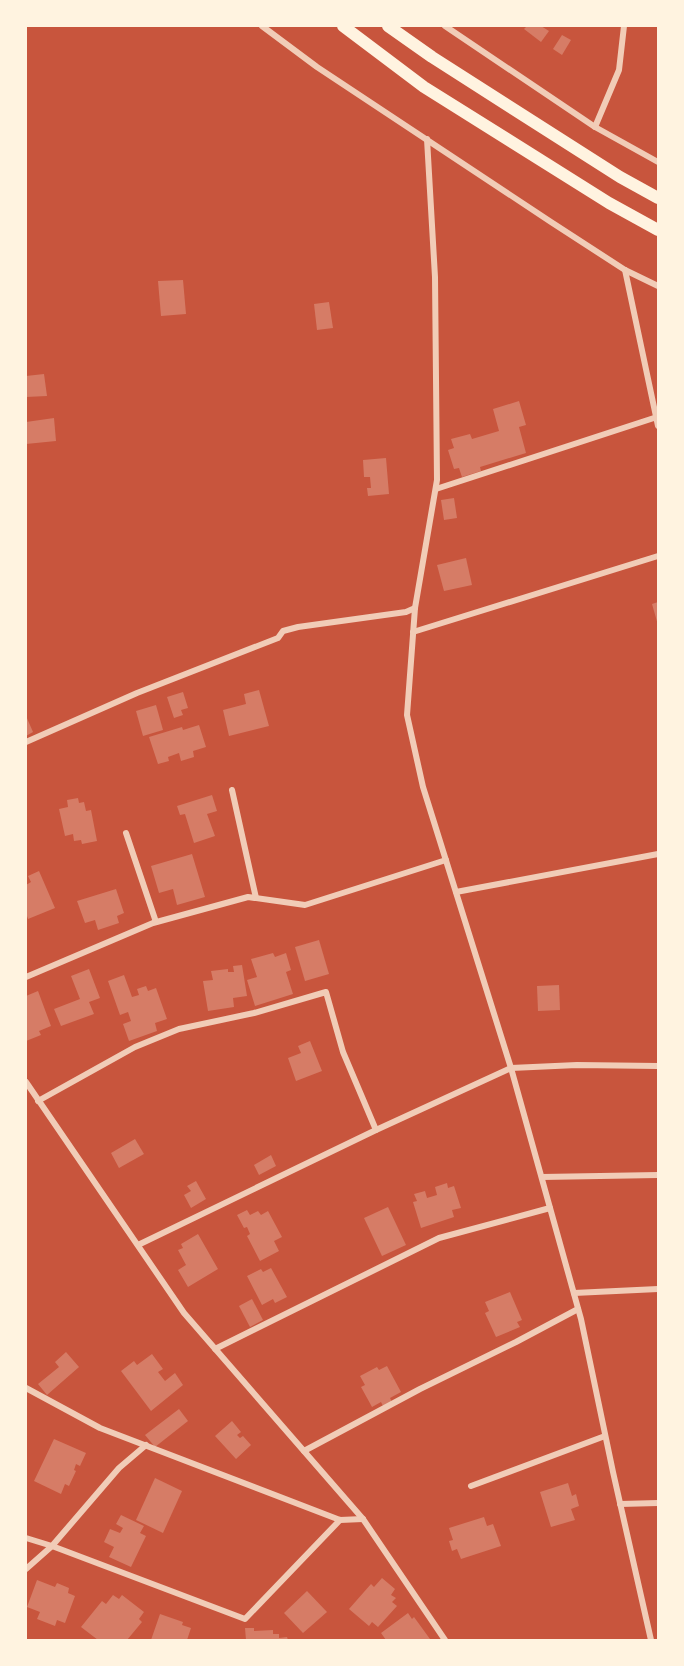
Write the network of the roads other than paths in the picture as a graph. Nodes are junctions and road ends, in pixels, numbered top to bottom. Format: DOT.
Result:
graph roads {
  1 [pos="262,26"];
  2 [pos="343,26"];
  3 [pos="388,26"];
  4 [pos="445,26"];
  5 [pos="624,26"];
  6 [pos="595,127"];
  7 [pos="427,139"];
  8 [pos="658,162"];
  9 [pos="658,198"];
  10 [pos="658,230"];
  11 [pos="625,270"];
  12 [pos="658,286"];
  13 [pos="657,417"];
  14 [pos="658,426"];
  15 [pos="436,489"];
  16 [pos="658,556"];
  17 [pos="415,608"];
  18 [pos="413,632"];
  19 [pos="26,742"];
  20 [pos="232,790"];
  21 [pos="126,833"];
  22 [pos="658,854"];
  23 [pos="446,860"];
  24 [pos="456,892"];
  25 [pos="256,898"];
  26 [pos="156,922"];
  27 [pos="26,977"];
  28 [pos="658,1066"];
  29 [pos="511,1068"];
  30 [pos="26,1083"];
  31 [pos="38,1101"];
  32 [pos="376,1130"];
  33 [pos="658,1175"];
  34 [pos="542,1178"];
  35 [pos="550,1208"];
  36 [pos="138,1245"];
  37 [pos="658,1289"];
  38 [pos="574,1293"];
  39 [pos="578,1309"];
  40 [pos="215,1349"];
  41 [pos="26,1388"];
  42 [pos="605,1436"];
  43 [pos="146,1445"];
  44 [pos="304,1451"];
  45 [pos="471,1486"];
  46 [pos="658,1503"];
  47 [pos="620,1504"];
  48 [pos="363,1519"];
  49 [pos="340,1520"];
  50 [pos="26,1538"];
  51 [pos="52,1546"];
  52 [pos="26,1569"];
  53 [pos="445,1641"];
  54 [pos="651,1641"];
  1 -- 7 [label="street"];
  2 -- 10 [label="main road"];
  3 -- 9 [label="main road"];
  4 -- 6 [label="street"];
  5 -- 6 [label="street"];
  6 -- 8 [label="street"];
  7 -- 11 [label="street"];
  7 -- 15 [label="street"];
  11 -- 12 [label="street"];
  11 -- 13 [label="street"];
  13 -- 14 [label="street"];
  13 -- 15 [label="street"];
  15 -- 17 [label="street"];
  16 -- 18 [label="street"];
  17 -- 18 [label="street"];
  17 -- 19 [label="street"];
  18 -- 23 [label="street"];
  20 -- 25 [label="street"];
  21 -- 26 [label="street"];
  22 -- 24 [label="street"];
  23 -- 24 [label="street"];
  23 -- 25 [label="street"];
  24 -- 29 [label="street"];
  25 -- 26 [label="street"];
  26 -- 27 [label="street"];
  28 -- 29 [label="street"];
  29 -- 32 [label="street"];
  29 -- 34 [label="street"];
  30 -- 31 [label="street"];
  31 -- 32 [label="street"];
  31 -- 36 [label="street"];
  32 -- 36 [label="street"];
  33 -- 34 [label="street"];
  34 -- 35 [label="street"];
  35 -- 38 [label="street"];
  35 -- 40 [label="street"];
  36 -- 40 [label="street"];
  37 -- 38 [label="street"];
  38 -- 39 [label="street"];
  39 -- 42 [label="street"];
  39 -- 44 [label="street"];
  40 -- 44 [label="street"];
  41 -- 43 [label="street"];
  42 -- 45 [label="street"];
  42 -- 47 [label="street"];
  43 -- 49 [label="street"];
  43 -- 51 [label="street"];
  44 -- 48 [label="street"];
  46 -- 47 [label="street"];
  47 -- 54 [label="street"];
  48 -- 49 [label="street"];
  48 -- 53 [label="street"];
  49 -- 51 [label="street"];
  50 -- 51 [label="street"];
  51 -- 52 [label="street"];
}
